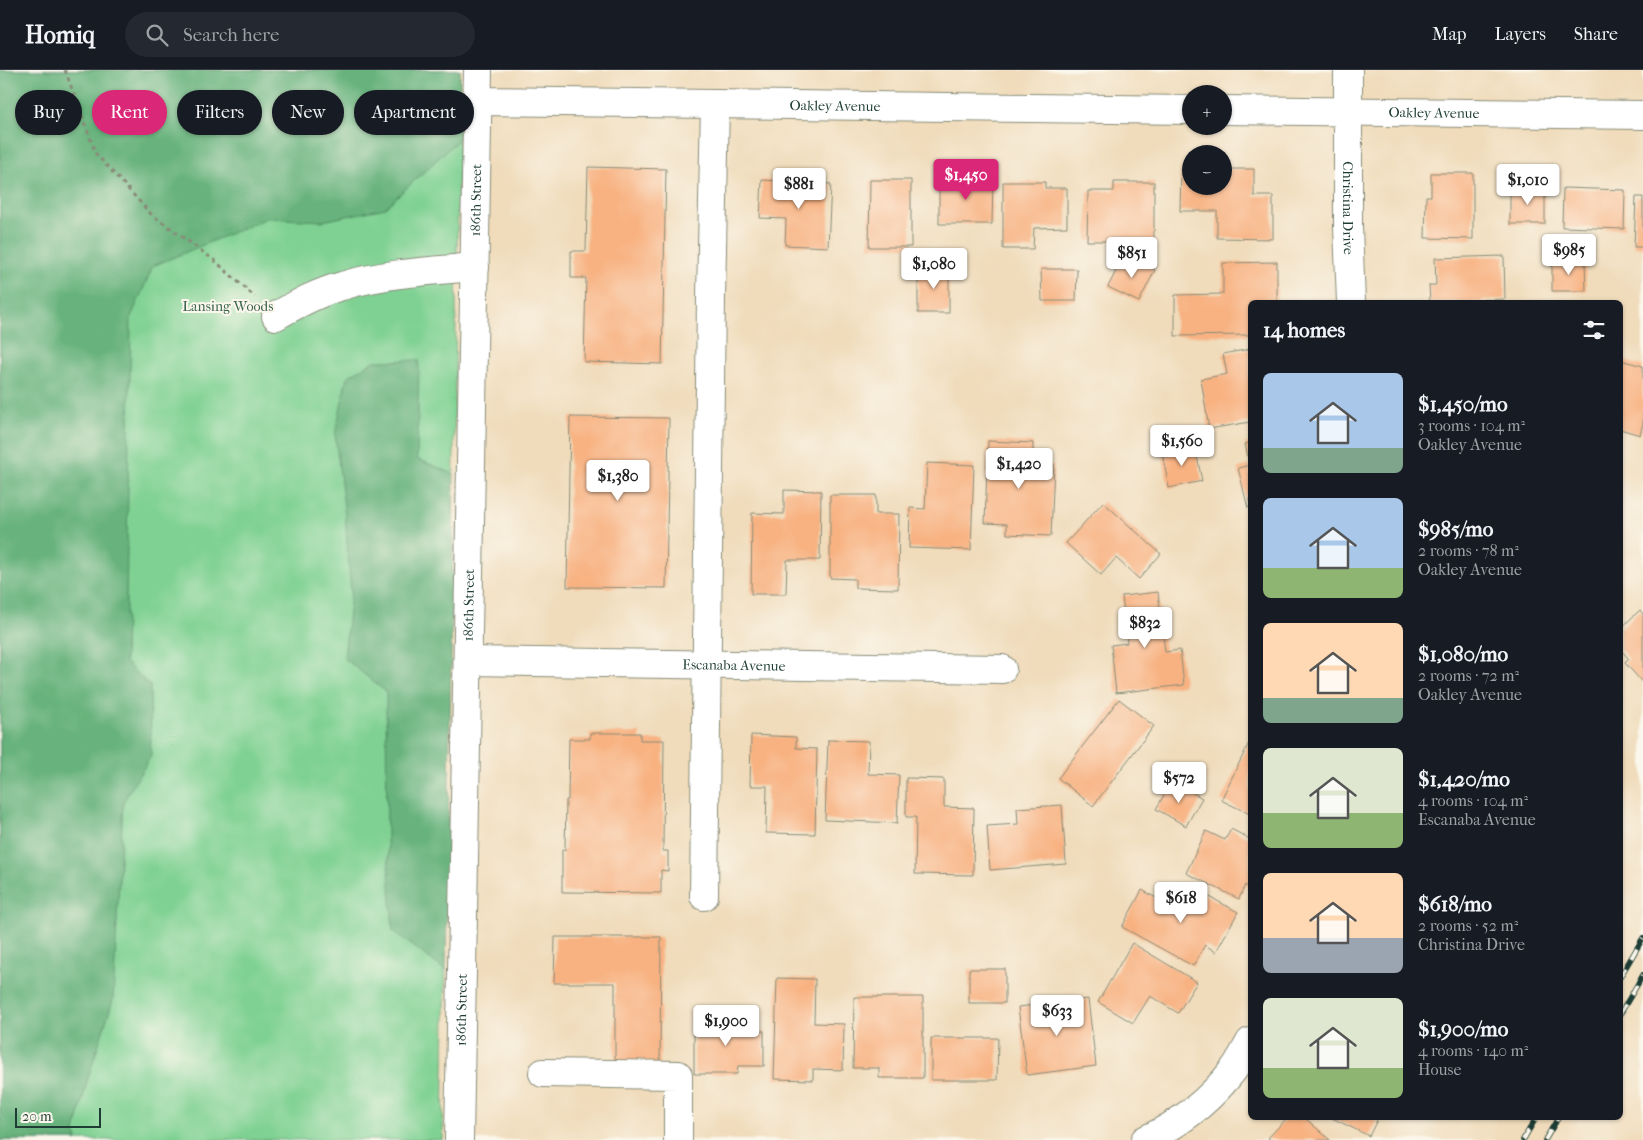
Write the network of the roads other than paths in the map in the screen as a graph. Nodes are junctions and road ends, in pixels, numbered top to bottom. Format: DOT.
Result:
graph roads {
  1 [pos="478,70"];
  2 [pos="1348,70"];
  3 [pos="478,100"];
  4 [pos="715,104"];
  5 [pos="1182,110"];
  6 [pos="1232,110"];
  7 [pos="1348,112"];
  8 [pos="1643,115"];
  9 [pos="474,267"];
  10 [pos="1351,300"];
  11 [pos="276,316"];
  12 [pos="468,661"];
  13 [pos="706,665"];
  14 [pos="1002,669"];
  15 [pos="704,896"];
  16 [pos="1248,1045"];
  17 [pos="543,1074"];
  18 [pos="459,1140"];
  19 [pos="678,1140"];
  20 [pos="1145,1140"];
  1 -- 3 [label="street, 186th Street"];
  2 -- 7 [label="street, Christina Drive"];
  3 -- 4 [label="street, Oakley Avenue"];
  3 -- 9 [label="street, 186th Street"];
  4 -- 5 [label="street, Oakley Avenue"];
  4 -- 13 [label="street"];
  6 -- 7 [label="street, Oakley Avenue"];
  7 -- 8 [label="street, Oakley Avenue"];
  7 -- 10 [label="street, Christina Drive"];
  9 -- 11 [label="street"];
  9 -- 12 [label="street, 186th Street"];
  12 -- 13 [label="street, Escanaba Avenue"];
  12 -- 18 [label="street, 186th Street"];
  13 -- 14 [label="street, Escanaba Avenue"];
  13 -- 15 [label="street"];
  16 -- 20 [label="street"];
  17 -- 19 [label="street"];
}
